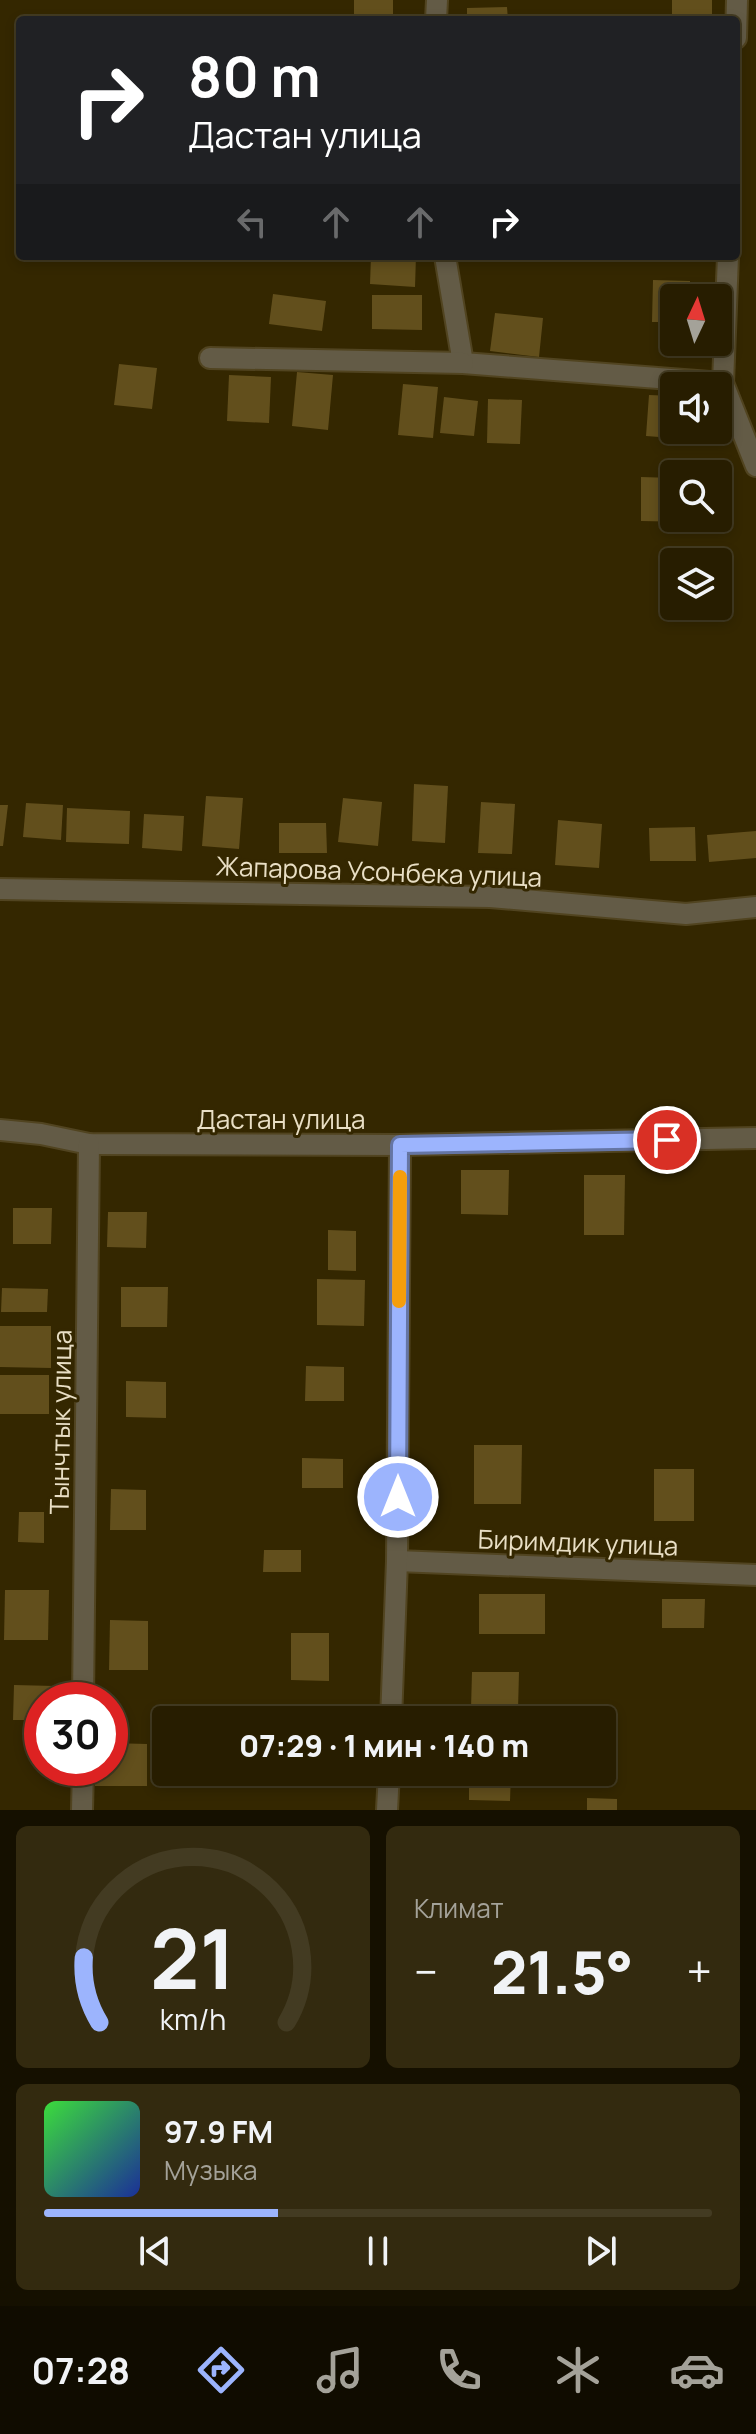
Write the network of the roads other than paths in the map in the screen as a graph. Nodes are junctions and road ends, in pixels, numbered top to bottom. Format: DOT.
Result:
graph roads {
  1 [pos="446,260"];
  2 [pos="728,260"];
  3 [pos="210,358"];
  4 [pos="463,363"];
  5 [pos="723,372"];
  6 [pos="660,378"];
  7 [pos="732,406"];
  8 [pos="756,466"];
  9 [pos="0,889"];
  10 [pos="756,907"];
  11 [pos="0,1121"];
  12 [pos="0,1130"];
  13 [pos="41,1134"];
  14 [pos="756,1138"];
  15 [pos="89,1144"];
  16 [pos="400,1145"];
  17 [pos="397,1561"];
  18 [pos="756,1575"];
  19 [pos="83,1682"];
  20 [pos="392,1706"];
  21 [pos="83,1786"];
  22 [pos="388,1786"];
  23 [pos="82,1810"];
  24 [pos="387,1810"];
  1 -- 4 [label="street"];
  2 -- 5 [label="street"];
  3 -- 4 [label="street"];
  4 -- 6 [label="street"];
  7 -- 8 [label="street"];
  9 -- 10 [label="street, Жапарова Усонбека улица"];
  11 -- 13 [label="street"];
  12 -- 13 [label="street, Дастан улица"];
  13 -- 15 [label="street, Дастан улица"];
  14 -- 16 [label="street, Дастан улица"];
  15 -- 16 [label="street, Дастан улица"];
  15 -- 19 [label="street, Тынчтык улица"];
  16 -- 17 [label="street"];
  17 -- 18 [label="street, Биримдик улица"];
  17 -- 20 [label="street"];
  21 -- 23 [label="street"];
  22 -- 24 [label="street"];
}
